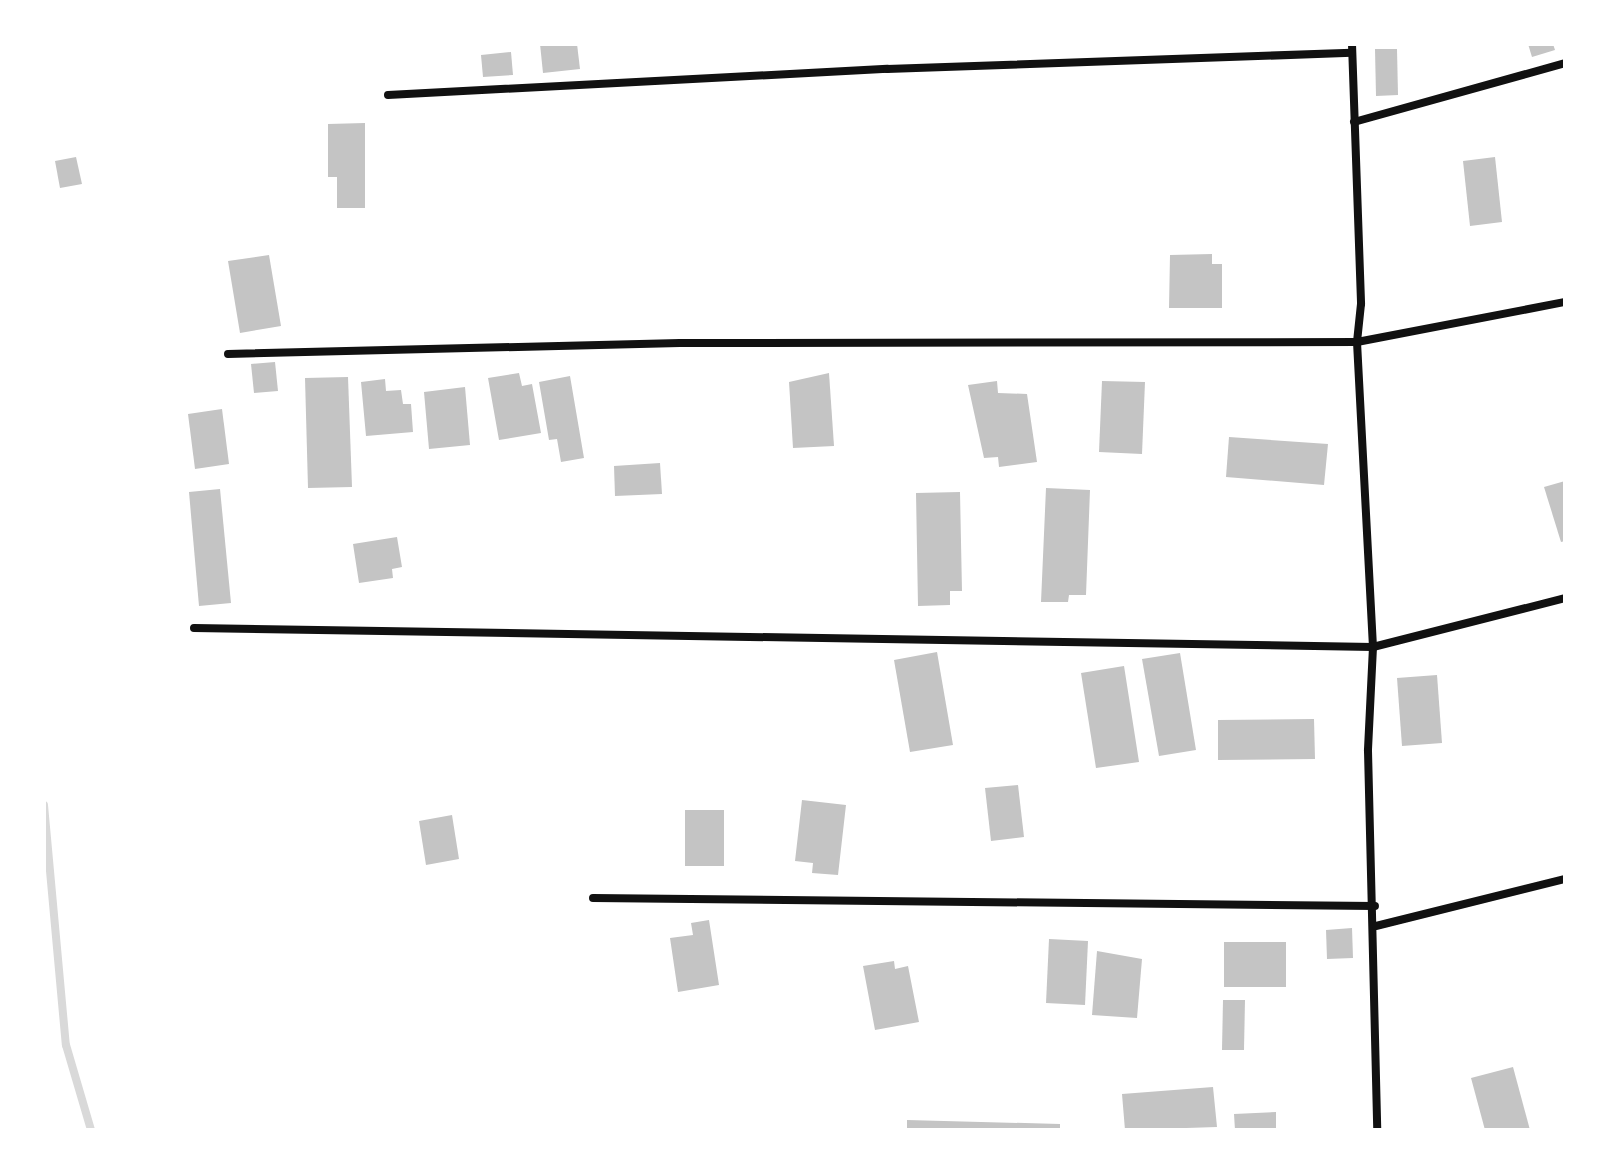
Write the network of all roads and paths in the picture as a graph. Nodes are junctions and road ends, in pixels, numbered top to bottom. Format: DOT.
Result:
graph roads {
  1 [pos="1352,49"];
  2 [pos="1565,63"];
  3 [pos="388,95"];
  4 [pos="1354,122"];
  5 [pos="1565,302"];
  6 [pos="1357,342"];
  7 [pos="228,354"];
  8 [pos="1565,598"];
  9 [pos="194,628"];
  10 [pos="1373,647"];
  11 [pos="1565,879"];
  12 [pos="593,898"];
  13 [pos="1375,906"];
  14 [pos="1376,926"];
  15 [pos="1377,1130"];
  1 -- 3 [label="street"];
  1 -- 4 [label="street"];
  2 -- 4 [label="street"];
  4 -- 6 [label="street"];
  5 -- 6 [label="street"];
  6 -- 7 [label="street"];
  6 -- 10 [label="street"];
  8 -- 10 [label="street"];
  9 -- 10 [label="street"];
  10 -- 13 [label="street"];
  11 -- 14 [label="street"];
  12 -- 13 [label="street"];
  13 -- 14 [label="street"];
  14 -- 15 [label="street"];
}
